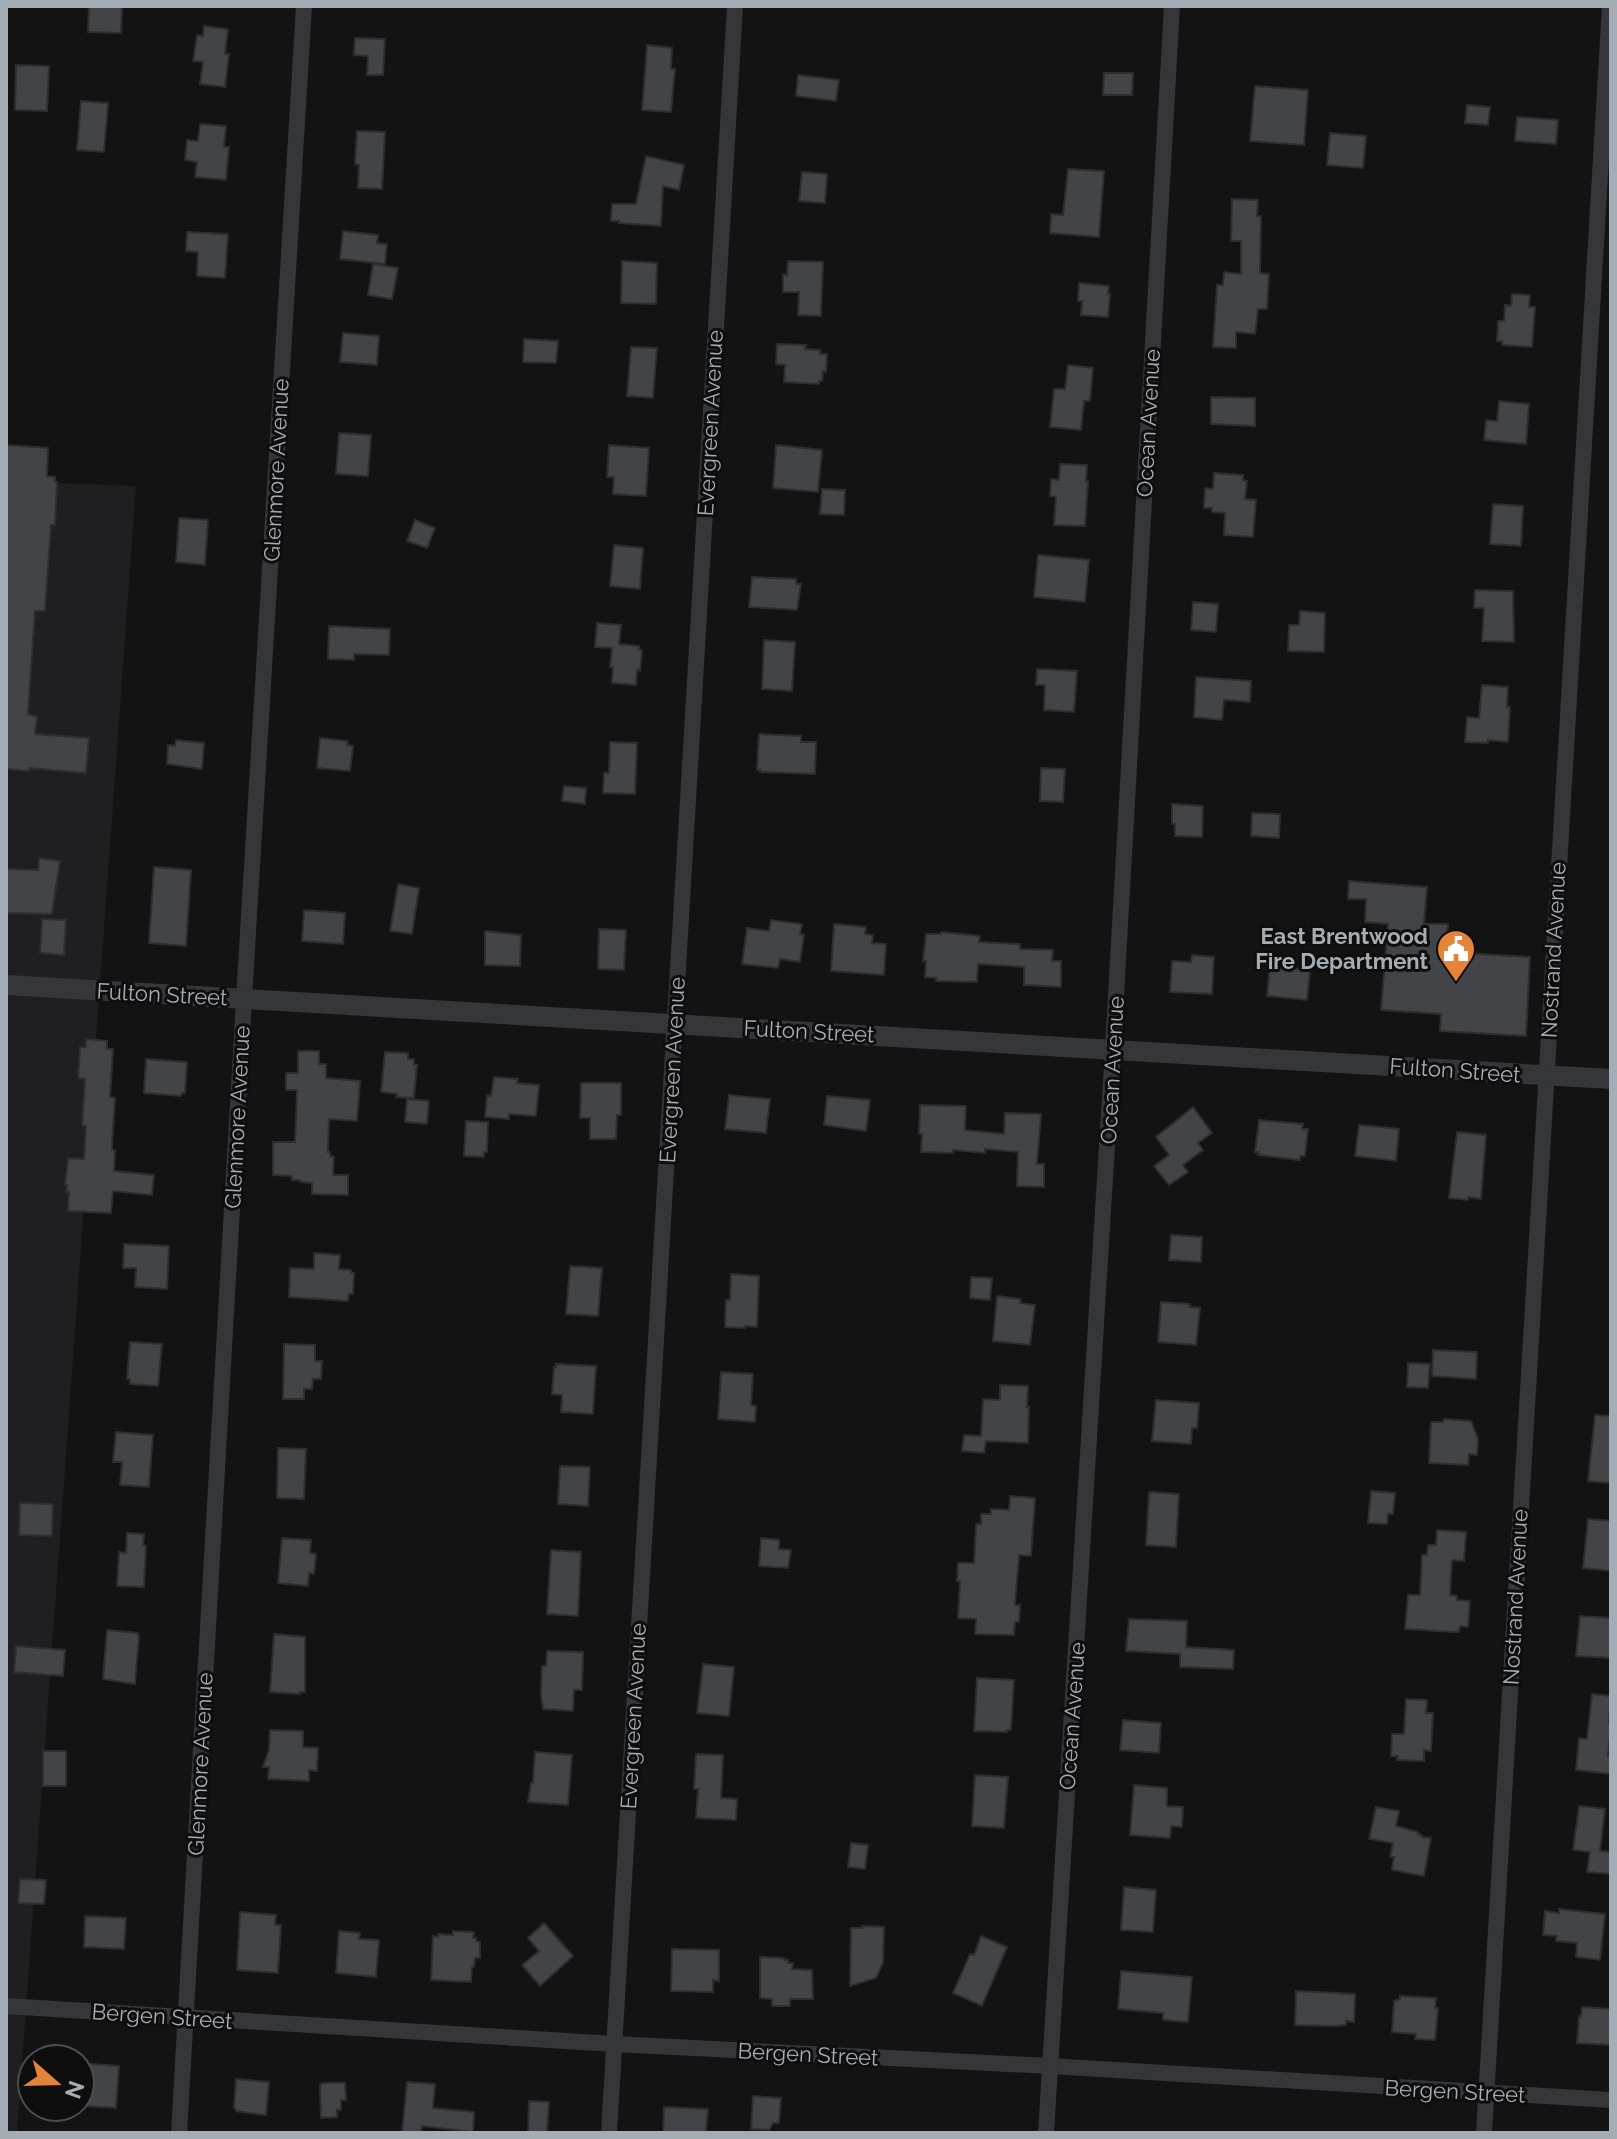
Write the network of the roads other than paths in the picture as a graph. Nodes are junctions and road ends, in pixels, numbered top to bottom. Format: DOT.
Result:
graph roads {
  1 [pos="304,6"];
  2 [pos="735,6"];
  3 [pos="1172,6"];
  4 [pos="1610,6"];
  5 [pos="6,985"];
  6 [pos="244,999"];
  7 [pos="675,1024"];
  8 [pos="1113,1049"];
  9 [pos="1545,1075"];
  10 [pos="1611,1079"];
  11 [pos="6,2006"];
  12 [pos="186,2018"];
  13 [pos="614,2044"];
  14 [pos="1050,2066"];
  15 [pos="1486,2093"];
  16 [pos="1611,2100"];
  17 [pos="179,2133"];
  18 [pos="609,2133"];
  19 [pos="1046,2133"];
  20 [pos="1484,2133"];
  1 -- 6 [label="street, Glenmore Avenue"];
  2 -- 7 [label="street, Evergreen Avenue"];
  3 -- 8 [label="street, Ocean Avenue"];
  4 -- 9 [label="street, Nostrand Avenue"];
  5 -- 6 [label="street, Fulton Street"];
  6 -- 7 [label="street, Fulton Street"];
  6 -- 12 [label="street, Glenmore Avenue"];
  7 -- 8 [label="street, Fulton Street"];
  7 -- 13 [label="street, Evergreen Avenue"];
  8 -- 9 [label="street, Fulton Street"];
  8 -- 14 [label="street, Ocean Avenue"];
  9 -- 10 [label="street, Fulton Street"];
  9 -- 15 [label="street, Nostrand Avenue"];
  11 -- 12 [label="street, Bergen Street"];
  12 -- 13 [label="street, Bergen Street"];
  12 -- 17 [label="street, Glenmore Avenue"];
  13 -- 14 [label="street, Bergen Street"];
  13 -- 18 [label="street, Evergreen Avenue"];
  14 -- 15 [label="street, Bergen Street"];
  14 -- 19 [label="street, Ocean Avenue"];
  15 -- 16 [label="street, Bergen Street"];
  15 -- 20 [label="street, Nostrand Avenue"];
}
